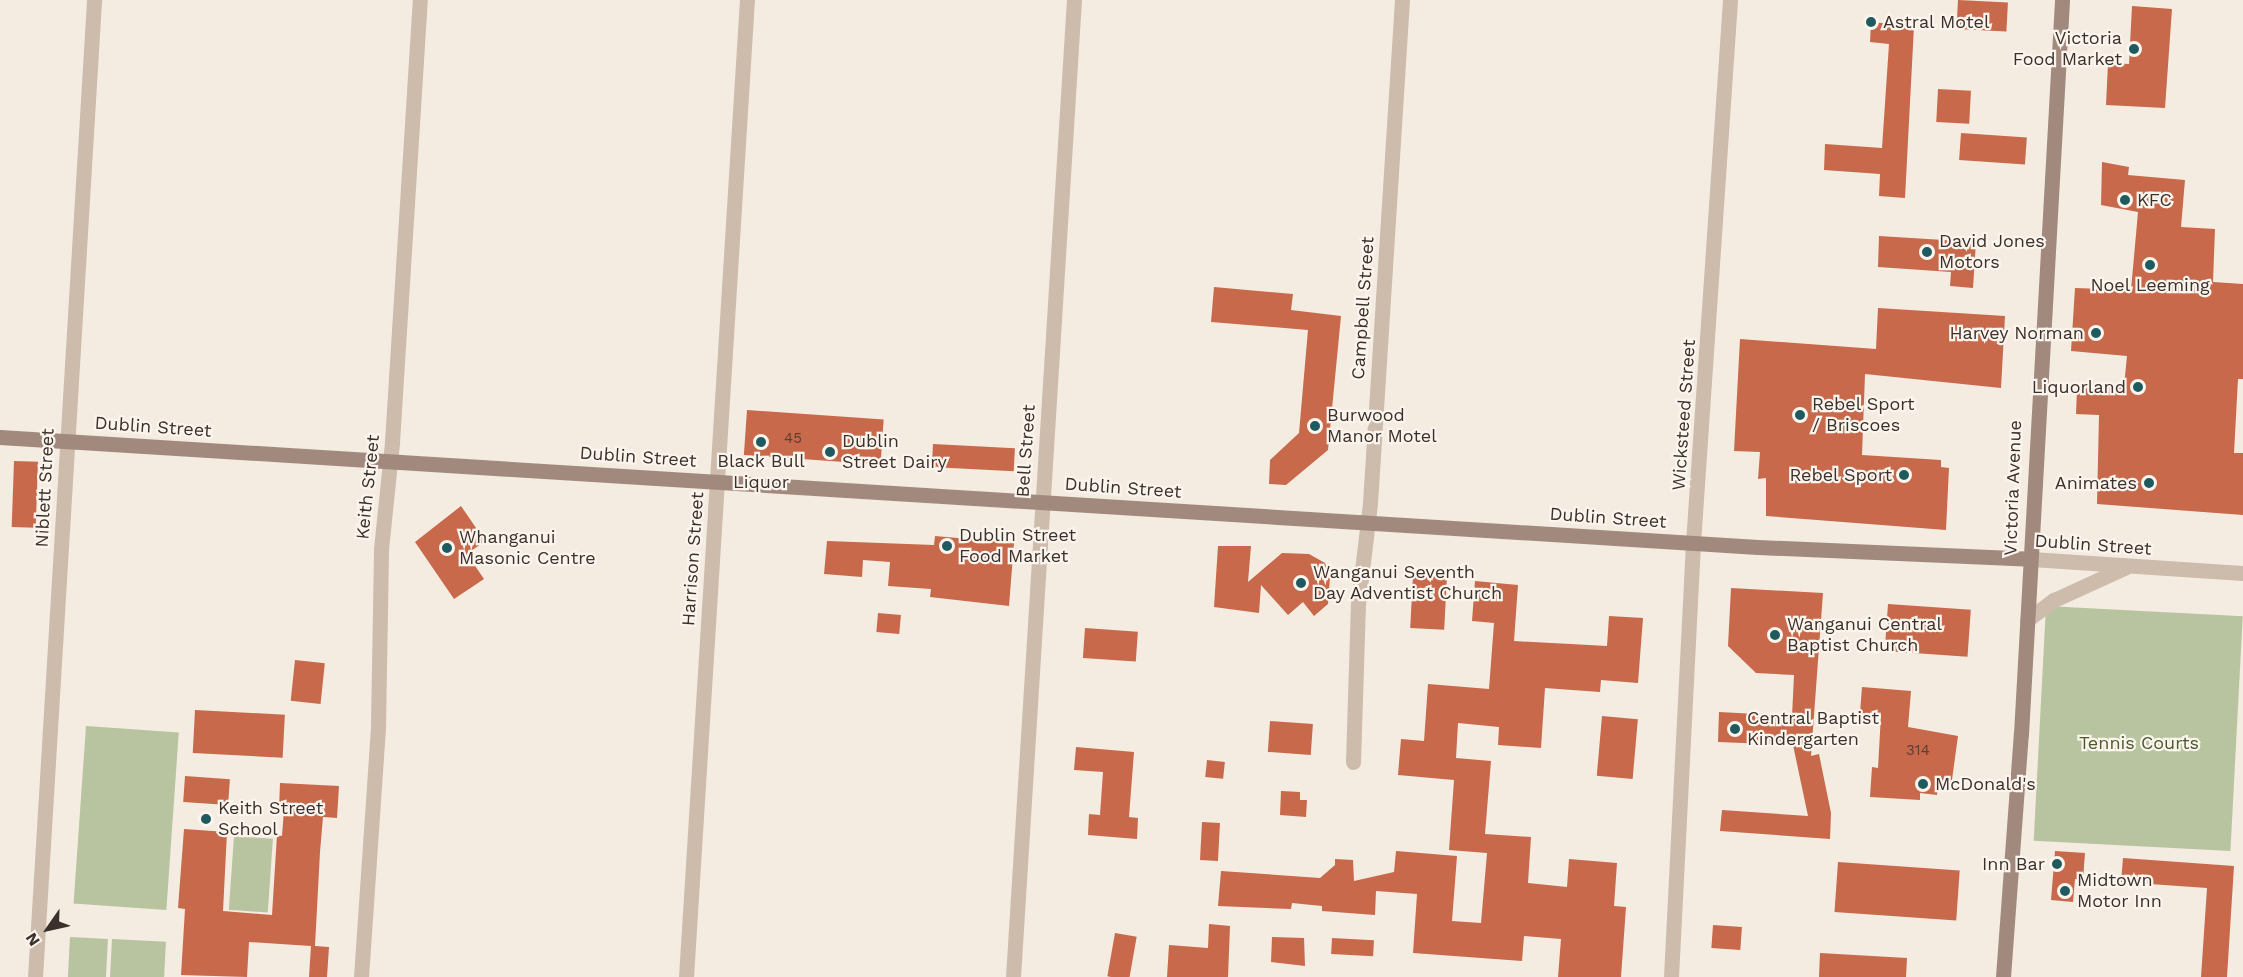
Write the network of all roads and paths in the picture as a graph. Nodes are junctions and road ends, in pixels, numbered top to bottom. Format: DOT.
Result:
graph roads {
  1 [pos="94,0"];
  2 [pos="420,0"];
  3 [pos="747,0"];
  4 [pos="1074,0"];
  5 [pos="1402,0"];
  6 [pos="1730,0"];
  7 [pos="2062,0"];
  8 [pos="0,437"];
  9 [pos="67,441"];
  10 [pos="390,462"];
  11 [pos="717,482"];
  12 [pos="1042,502"];
  13 [pos="1366,522"];
  14 [pos="1694,543"];
  15 [pos="2030,559"];
  16 [pos="2126,567"];
  17 [pos="2243,573"];
  18 [pos="2027,620"];
  19 [pos="1353,762"];
  20 [pos="36,977"];
  21 [pos="361,977"];
  22 [pos="686,977"];
  23 [pos="1013,977"];
  24 [pos="1671,977"];
  25 [pos="2003,977"];
  1 -- 9 [label="street, Niblett Street"];
  2 -- 10 [label="street, Keith Street"];
  3 -- 11 [label="street, Harrison Street"];
  4 -- 12 [label="street, Bell Street"];
  5 -- 13 [label="street, Campbell Street"];
  6 -- 14 [label="street, Wicksteed Street"];
  7 -- 15 [label="main road, Victoria Avenue"];
  8 -- 9 [label="main road, Dublin Street"];
  9 -- 10 [label="main road, Dublin Street"];
  9 -- 20 [label="street, Niblett Street"];
  10 -- 11 [label="main road, Dublin Street"];
  10 -- 21 [label="street, Keith Street"];
  11 -- 12 [label="main road, Dublin Street"];
  11 -- 22 [label="street, Harrison Street"];
  12 -- 13 [label="main road, Dublin Street"];
  12 -- 23 [label="street, Bell Street"];
  13 -- 14 [label="main road, Dublin Street"];
  13 -- 19 [label="street, Campbell Street"];
  14 -- 15 [label="main road, Dublin Street"];
  14 -- 24 [label="street, Wicksteed Street"];
  15 -- 16 [label="street, Dublin Street"];
  15 -- 18 [label="main road, Victoria Avenue"];
  16 -- 17 [label="street, Dublin Street"];
  16 -- 18 [label="street"];
  18 -- 25 [label="main road, Victoria Avenue"];
}
